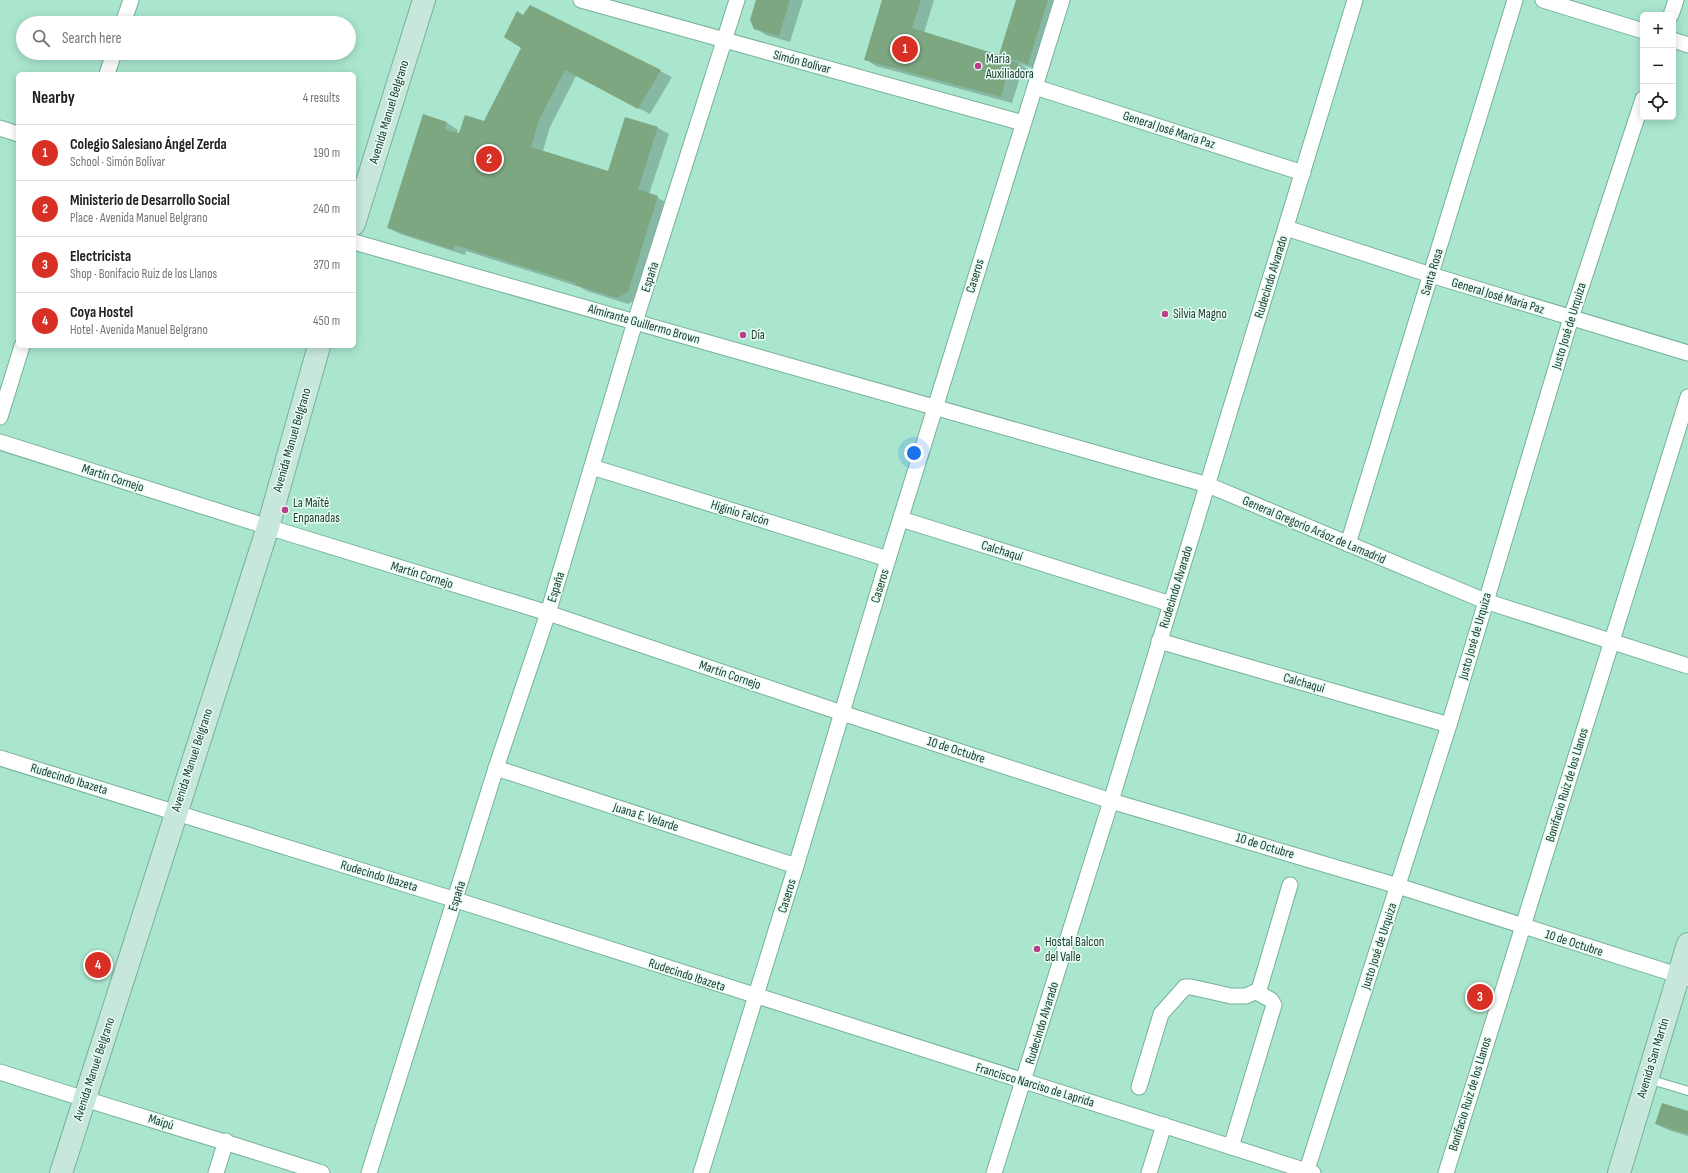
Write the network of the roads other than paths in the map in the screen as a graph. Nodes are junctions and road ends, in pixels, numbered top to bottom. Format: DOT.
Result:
graph roads {
  1 [pos="131,0"];
  2 [pos="424,0"];
  3 [pos="581,0"];
  4 [pos="737,0"];
  5 [pos="1062,0"];
  6 [pos="1355,0"];
  7 [pos="1515,0"];
  8 [pos="1543,0"];
  9 [pos="1676,0"];
  10 [pos="1672,12"];
  11 [pos="125,16"];
  12 [pos="1640,30"];
  13 [pos="725,40"];
  14 [pos="1676,41"];
  15 [pos="1688,45"];
  16 [pos="112,60"];
  17 [pos="108,72"];
  18 [pos="1035,87"];
  19 [pos="1640,109"];
  20 [pos="1023,123"];
  21 [pos="0,128"];
  22 [pos="16,133"];
  23 [pos="1303,173"];
  24 [pos="356,218"];
  25 [pos="1286,228"];
  26 [pos="356,243"];
  27 [pos="1432,275"];
  28 [pos="1571,318"];
  29 [pos="635,322"];
  30 [pos="21,348"];
  31 [pos="318,348"];
  32 [pos="1688,353"];
  33 [pos="1688,397"];
  34 [pos="934,408"];
  35 [pos="0,417"];
  36 [pos="0,442"];
  37 [pos="592,467"];
  38 [pos="1208,485"];
  39 [pos="901,519"];
  40 [pos="268,527"];
  41 [pos="1348,544"];
  42 [pos="888,559"];
  43 [pos="1485,601"];
  44 [pos="1171,604"];
  45 [pos="548,613"];
  46 [pos="1159,641"];
  47 [pos="1612,642"];
  48 [pos="1688,666"];
  49 [pos="842,713"];
  50 [pos="1449,725"];
  51 [pos="0,758"];
  52 [pos="496,768"];
  53 [pos="1111,801"];
  54 [pos="176,812"];
  55 [pos="796,866"];
  56 [pos="1290,885"];
  57 [pos="1398,886"];
  58 [pos="456,900"];
  59 [pos="1523,926"];
  60 [pos="1688,944"];
  61 [pos="1683,977"];
  62 [pos="1259,990"];
  63 [pos="756,997"];
  64 [pos="0,1072"];
  65 [pos="1647,1079"];
  66 [pos="1023,1082"];
  67 [pos="1139,1087"];
  68 [pos="1688,1092"];
  69 [pos="84,1099"];
  70 [pos="1164,1125"];
  71 [pos="226,1141"];
  72 [pos="1231,1147"];
  73 [pos="1309,1172"];
  74 [pos="61,1173"];
  75 [pos="216,1173"];
  76 [pos="322,1173"];
  77 [pos="368,1173"];
  78 [pos="702,1173"];
  79 [pos="994,1173"];
  80 [pos="1149,1173"];
  81 [pos="1446,1173"];
  82 [pos="1618,1173"];
  1 -- 11 [label="street"];
  2 -- 24 [label="main road, Avenida Manuel Belgrano"];
  3 -- 13 [label="street, Simón Bolívar"];
  4 -- 13 [label="street, España"];
  5 -- 18 [label="street, Caseros"];
  6 -- 23 [label="street, Rudecindo Alvarado"];
  7 -- 27 [label="street, Santa Rosa"];
  8 -- 12 [label="street"];
  9 -- 10 [label="street"];
  13 -- 20 [label="street, Simón Bolívar"];
  13 -- 29 [label="street, España"];
  14 -- 15 [label="street"];
  16 -- 17 [label="street"];
  18 -- 20 [label="street, Caseros"];
  18 -- 23 [label="street, General José María Paz"];
  19 -- 28 [label="street, Justo José de Urquiza"];
  20 -- 34 [label="street, Caseros"];
  21 -- 22 [label="street"];
  23 -- 25 [label="street, Rudecindo Alvarado"];
  25 -- 27 [label="street, General José María Paz"];
  25 -- 38 [label="street, Rudecindo Alvarado"];
  26 -- 29 [label="street, Almirante Guillermo Brown"];
  27 -- 28 [label="street, General José María Paz"];
  27 -- 41 [label="street, Santa Rosa"];
  28 -- 32 [label="street, General José María Paz"];
  28 -- 43 [label="street, Justo José de Urquiza"];
  29 -- 34 [label="street, Almirante Guillermo Brown"];
  29 -- 37 [label="street, España"];
  30 -- 35 [label="street"];
  31 -- 40 [label="main road, Avenida Manuel Belgrano"];
  33 -- 47 [label="street, Bonifacio Ruiz de los Llanos"];
  34 -- 38 [label="street, General Gregorio Aráoz de Lamadrid"];
  34 -- 39 [label="street, Caseros"];
  36 -- 40 [label="street, Martín Cornejo"];
  37 -- 42 [label="street, Higinio Falcón"];
  37 -- 45 [label="street, España"];
  38 -- 41 [label="street, General Gregorio Aráoz de Lamadrid"];
  38 -- 44 [label="street, Rudecindo Alvarado"];
  39 -- 42 [label="street, Caseros"];
  39 -- 44 [label="street, Calchaquí"];
  40 -- 45 [label="street, Martín Cornejo"];
  40 -- 54 [label="main road, Avenida Manuel Belgrano"];
  41 -- 43 [label="street, General Gregorio Aráoz de Lamadrid"];
  42 -- 49 [label="street, Caseros"];
  43 -- 47 [label="street, General Gregorio Aráoz de Lamadrid"];
  43 -- 50 [label="street, Justo José de Urquiza"];
  44 -- 46 [label="street, Rudecindo Alvarado"];
  45 -- 49 [label="street, Martín Cornejo"];
  45 -- 52 [label="street, España"];
  46 -- 50 [label="street, Calchaquí"];
  46 -- 53 [label="street, Rudecindo Alvarado"];
  47 -- 48 [label="street, General Gregorio Aráoz de Lamadrid"];
  47 -- 59 [label="street, Bonifacio Ruiz de los Llanos"];
  49 -- 53 [label="street, 10 de Octubre"];
  49 -- 55 [label="street, Caseros"];
  50 -- 57 [label="street, Justo José de Urquiza"];
  51 -- 54 [label="street, Rudecindo Ibazeta"];
  52 -- 55 [label="street, Juana E. Velarde"];
  52 -- 58 [label="street, España"];
  53 -- 57 [label="street, 10 de Octubre"];
  53 -- 66 [label="street, Rudecindo Alvarado"];
  54 -- 58 [label="street, Rudecindo Ibazeta"];
  54 -- 69 [label="main road, Avenida Manuel Belgrano"];
  55 -- 63 [label="street, Caseros"];
  56 -- 62 [label="street"];
  57 -- 59 [label="street, 10 de Octubre"];
  57 -- 73 [label="street, Justo José de Urquiza"];
  58 -- 63 [label="street, Rudecindo Ibazeta"];
  58 -- 77 [label="street, España"];
  59 -- 61 [label="street, 10 de Octubre"];
  59 -- 81 [label="street, Bonifacio Ruiz de los Llanos"];
  60 -- 61 [label="main road, Avenida San Martín"];
  61 -- 65 [label="main road, Avenida San Martín"];
  62 -- 67 [label="street"];
  62 -- 72 [label="street"];
  63 -- 66 [label="street, Francisco Narciso de Laprida"];
  63 -- 78 [label="street, Caseros"];
  64 -- 69 [label="street, Maipú"];
  65 -- 68 [label="lane"];
  65 -- 82 [label="main road, Avenida San Martín"];
  66 -- 70 [label="street, Francisco Narciso de Laprida"];
  66 -- 79 [label="street, Rudecindo Alvarado"];
  69 -- 71 [label="street, Maipú"];
  69 -- 74 [label="main road, Avenida Manuel Belgrano"];
  70 -- 72 [label="street, Francisco Narciso de Laprida"];
  70 -- 80 [label="street"];
  71 -- 75 [label="street"];
  71 -- 76 [label="street, Maipú"];
  72 -- 73 [label="street, Francisco Narciso de Laprida"];
}
